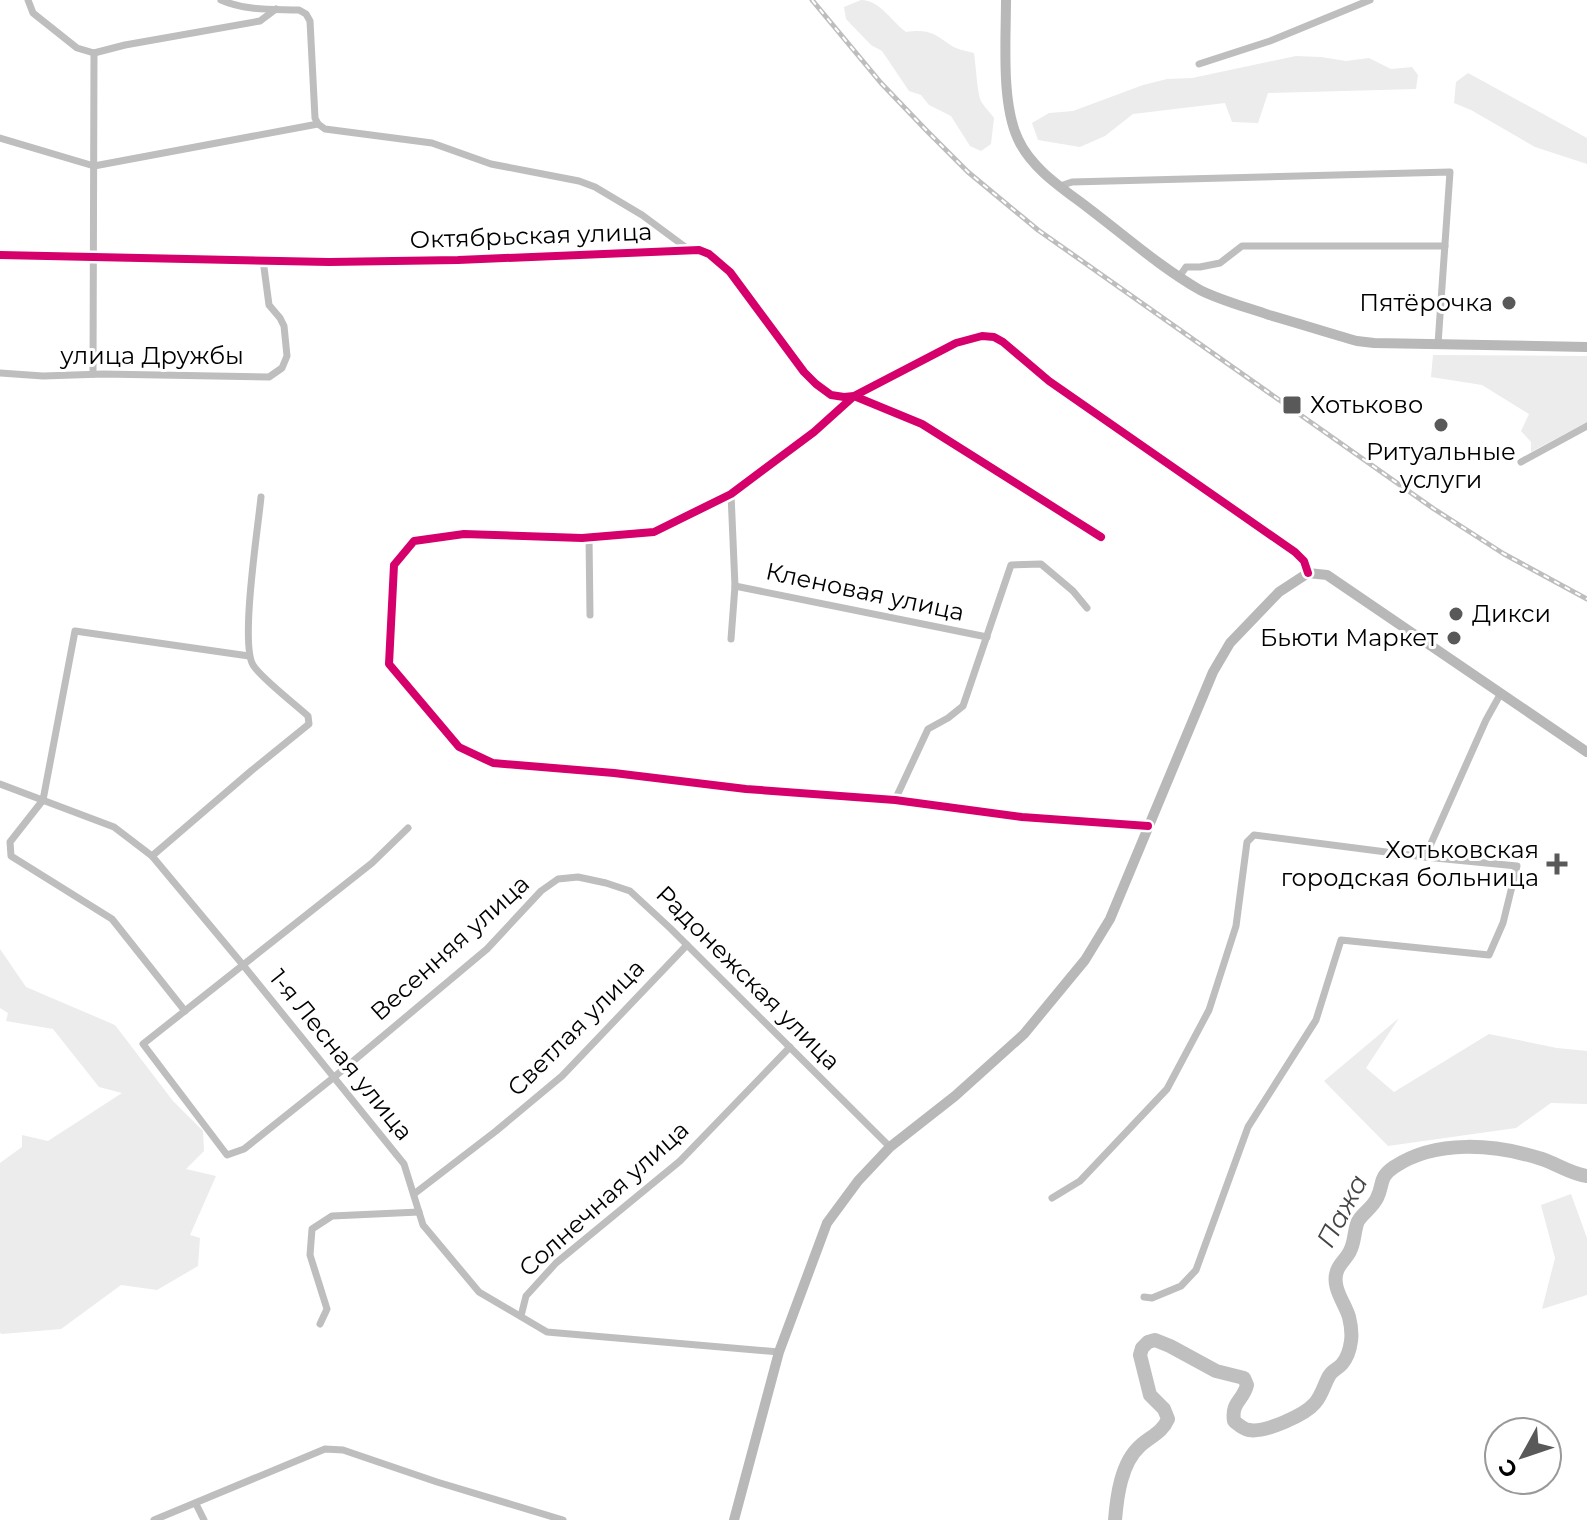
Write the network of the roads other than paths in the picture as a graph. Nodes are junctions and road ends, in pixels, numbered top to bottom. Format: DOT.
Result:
graph roads {
  1 [pos="28,0"];
  2 [pos="221,0"];
  3 [pos="1006,0"];
  4 [pos="1370,0"];
  5 [pos="276,9"];
  6 [pos="94,53"];
  7 [pos="1199,64"];
  8 [pos="318,124"];
  9 [pos="0,138"];
  10 [pos="94,166"];
  11 [pos="1060,186"];
  12 [pos="1445,246"];
  13 [pos="688,249"];
  14 [pos="0,255"];
  15 [pos="93,257"];
  16 [pos="263,260"];
  17 [pos="1179,277"];
  18 [pos="1438,344"];
  19 [pos="1587,347"];
  20 [pos="0,373"];
  21 [pos="93,374"];
  22 [pos="854,396"];
  23 [pos="1586,428"];
  24 [pos="1521,462"];
  25 [pos="731,494"];
  26 [pos="261,497"];
  27 [pos="589,537"];
  28 [pos="1101,537"];
  29 [pos="1308,573"];
  30 [pos="735,586"];
  31 [pos="1087,608"];
  32 [pos="590,615"];
  33 [pos="987,637"];
  34 [pos="731,639"];
  35 [pos="249,656"];
  36 [pos="1501,693"];
  37 [pos="1587,752"];
  38 [pos="0,784"];
  39 [pos="43,800"];
  40 [pos="895,800"];
  41 [pos="1148,826"];
  42 [pos="408,828"];
  43 [pos="152,856"];
  44 [pos="1425,857"];
  45 [pos="558,879"];
  46 [pos="687,945"];
  47 [pos="243,965"];
  48 [pos="185,1011"];
  49 [pos="790,1047"];
  50 [pos="333,1078"];
  51 [pos="890,1147"];
  52 [pos="414,1194"];
  53 [pos="1052,1198"];
  54 [pos="419,1212"];
  55 [pos="1144,1297"];
  56 [pos="521,1316"];
  57 [pos="320,1324"];
  58 [pos="779,1352"];
  59 [pos="196,1504"];
  60 [pos="154,1520"];
  61 [pos="204,1520"];
  62 [pos="563,1520"];
  63 [pos="734,1520"];
  1 -- 6 [label="street"];
  2 -- 5 [label="street"];
  3 -- 11 [label="main road"];
  4 -- 7 [label="street"];
  5 -- 6 [label="street"];
  5 -- 8 [label="street"];
  6 -- 10 [label="street"];
  8 -- 10 [label="street"];
  8 -- 13 [label="street"];
  9 -- 10 [label="street"];
  10 -- 15 [label="street"];
  11 -- 12 [label="street"];
  11 -- 17 [label="main road"];
  12 -- 17 [label="street"];
  12 -- 18 [label="street"];
  13 -- 16 [label="street, Октябрьская улица"];
  13 -- 22 [label="street, Октябрьская улица"];
  14 -- 15 [label="street, Октябрьская улица"];
  15 -- 16 [label="street, Октябрьская улица"];
  15 -- 21 [label="street"];
  16 -- 21 [label="street, улица Дружбы"];
  17 -- 18 [label="main road"];
  18 -- 19 [label="main road"];
  20 -- 21 [label="street, улица Дружбы"];
  22 -- 25 [label="street"];
  22 -- 28 [label="street, Октябрьская улица"];
  22 -- 29 [label="street"];
  23 -- 24 [label="street"];
  25 -- 27 [label="street"];
  25 -- 30 [label="street"];
  26 -- 35 [label="street"];
  27 -- 32 [label="street"];
  27 -- 40 [label="street"];
  29 -- 36 [label="main road"];
  29 -- 41 [label="main road"];
  30 -- 33 [label="street, Кленовая улица"];
  30 -- 34 [label="street"];
  31 -- 33 [label="street"];
  33 -- 40 [label="street"];
  35 -- 39 [label="street"];
  35 -- 43 [label="street"];
  36 -- 37 [label="main road"];
  36 -- 44 [label="street"];
  38 -- 39 [label="street, 1-я Лесная улица"];
  39 -- 43 [label="street, 1-я Лесная улица"];
  39 -- 48 [label="street"];
  40 -- 41 [label="street"];
  41 -- 51 [label="main road"];
  42 -- 47 [label="street"];
  43 -- 47 [label="street, 1-я Лесная улица"];
  44 -- 53 [label="street"];
  44 -- 55 [label="street"];
  45 -- 46 [label="street, Радонежская улица"];
  45 -- 50 [label="street, Весенняя улица"];
  46 -- 49 [label="street, Радонежская улица"];
  46 -- 52 [label="street, Светлая улица"];
  47 -- 48 [label="street"];
  47 -- 50 [label="street, 1-я Лесная улица"];
  48 -- 50 [label="street, Весенняя улица"];
  49 -- 51 [label="street, Радонежская улица"];
  49 -- 56 [label="street, Солнечная улица"];
  50 -- 52 [label="street, 1-я Лесная улица"];
  51 -- 58 [label="main road"];
  52 -- 54 [label="street, 1-я Лесная улица"];
  54 -- 56 [label="street, 1-я Лесная улица"];
  54 -- 57 [label="street"];
  56 -- 58 [label="street, 1-я Лесная улица"];
  58 -- 63 [label="main road"];
  59 -- 60 [label="street"];
  59 -- 61 [label="street"];
  59 -- 62 [label="street"];
}
